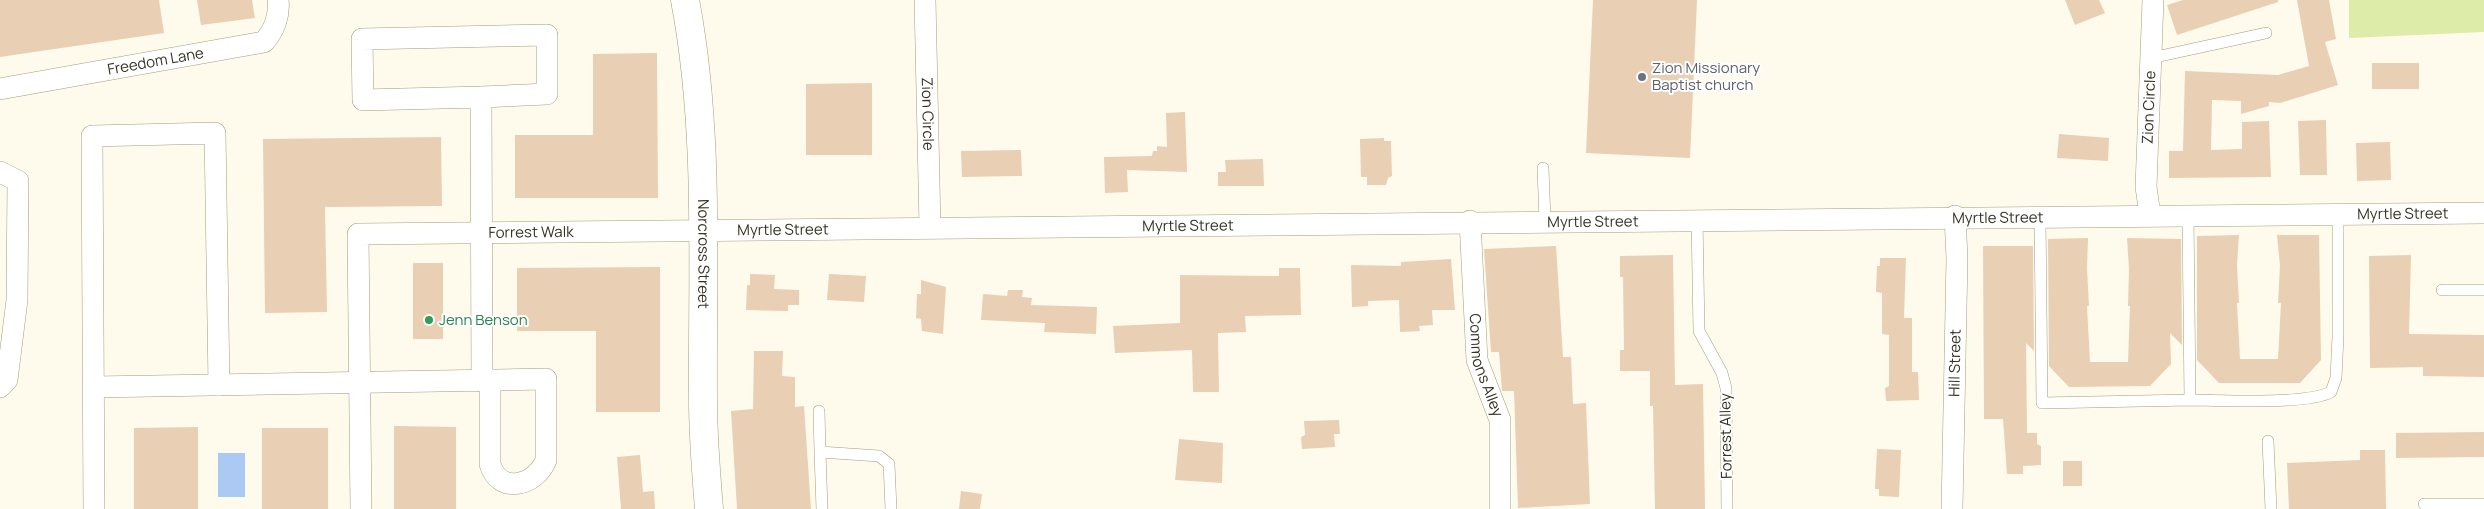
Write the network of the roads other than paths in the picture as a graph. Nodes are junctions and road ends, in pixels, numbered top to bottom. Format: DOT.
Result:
graph roads {
  1 [pos="278,0"];
  2 [pos="685,0"];
  3 [pos="925,0"];
  4 [pos="2153,0"];
  5 [pos="2266,33"];
  6 [pos="2151,58"];
  7 [pos="0,90"];
  8 [pos="482,97"];
  9 [pos="1543,168"];
  10 [pos="0,172"];
  11 [pos="2484,213"];
  12 [pos="2338,214"];
  13 [pos="2150,215"];
  14 [pos="2188,215"];
  15 [pos="1956,216"];
  16 [pos="2040,216"];
  17 [pos="1697,219"];
  18 [pos="1470,221"];
  19 [pos="1545,221"];
  20 [pos="930,227"];
  21 [pos="702,230"];
  22 [pos="482,232"];
  23 [pos="2442,290"];
  24 [pos="2484,290"];
  25 [pos="486,380"];
  26 [pos="360,382"];
  27 [pos="219,385"];
  28 [pos="94,386"];
  29 [pos="0,387"];
  30 [pos="2190,400"];
  31 [pos="819,411"];
  32 [pos="2268,441"];
  33 [pos="820,452"];
  34 [pos="2424,504"];
  35 [pos="2484,504"];
  36 [pos="94,509"];
  37 [pos="361,509"];
  38 [pos="709,509"];
  39 [pos="822,509"];
  40 [pos="891,509"];
  41 [pos="1500,509"];
  42 [pos="1727,509"];
  43 [pos="1952,509"];
  44 [pos="2270,509"];
  1 -- 7 [label="street, Freedom Lane"];
  2 -- 21 [label="street, Norcross Street"];
  3 -- 20 [label="street, Zion Circle"];
  4 -- 6 [label="street, Zion Circle"];
  5 -- 6 [label="lane"];
  6 -- 13 [label="street, Zion Circle"];
  8 -- 8 [label="street"];
  8 -- 22 [label="street"];
  9 -- 19 [label="lane"];
  10 -- 29 [label="street"];
  11 -- 12 [label="street, Myrtle Street"];
  12 -- 14 [label="street, Myrtle Street"];
  12 -- 30 [label="lane"];
  13 -- 14 [label="street, Myrtle Street"];
  13 -- 16 [label="street, Myrtle Street"];
  14 -- 30 [label="lane"];
  15 -- 16 [label="street, Myrtle Street"];
  15 -- 17 [label="street, Myrtle Street"];
  15 -- 43 [label="street, Hill Street"];
  16 -- 30 [label="lane"];
  17 -- 19 [label="street, Myrtle Street"];
  17 -- 42 [label="lane, Forrest Alley"];
  18 -- 19 [label="street, Myrtle Street"];
  18 -- 20 [label="street, Myrtle Street"];
  18 -- 41 [label="street, Commons Alley"];
  20 -- 21 [label="street, Myrtle Street"];
  21 -- 22 [label="street, Forrest Walk"];
  21 -- 38 [label="street, Norcross Street"];
  22 -- 25 [label="street"];
  22 -- 26 [label="street, Forrest Walk"];
  23 -- 24 [label="lane"];
  25 -- 25 [label="street"];
  25 -- 26 [label="street"];
  26 -- 27 [label="street"];
  26 -- 37 [label="street"];
  27 -- 28 [label="street"];
  27 -- 28 [label="street"];
  28 -- 36 [label="street"];
  31 -- 33 [label="lane"];
  32 -- 44 [label="lane"];
  33 -- 39 [label="lane"];
  33 -- 40 [label="lane"];
  34 -- 35 [label="lane"];
}
